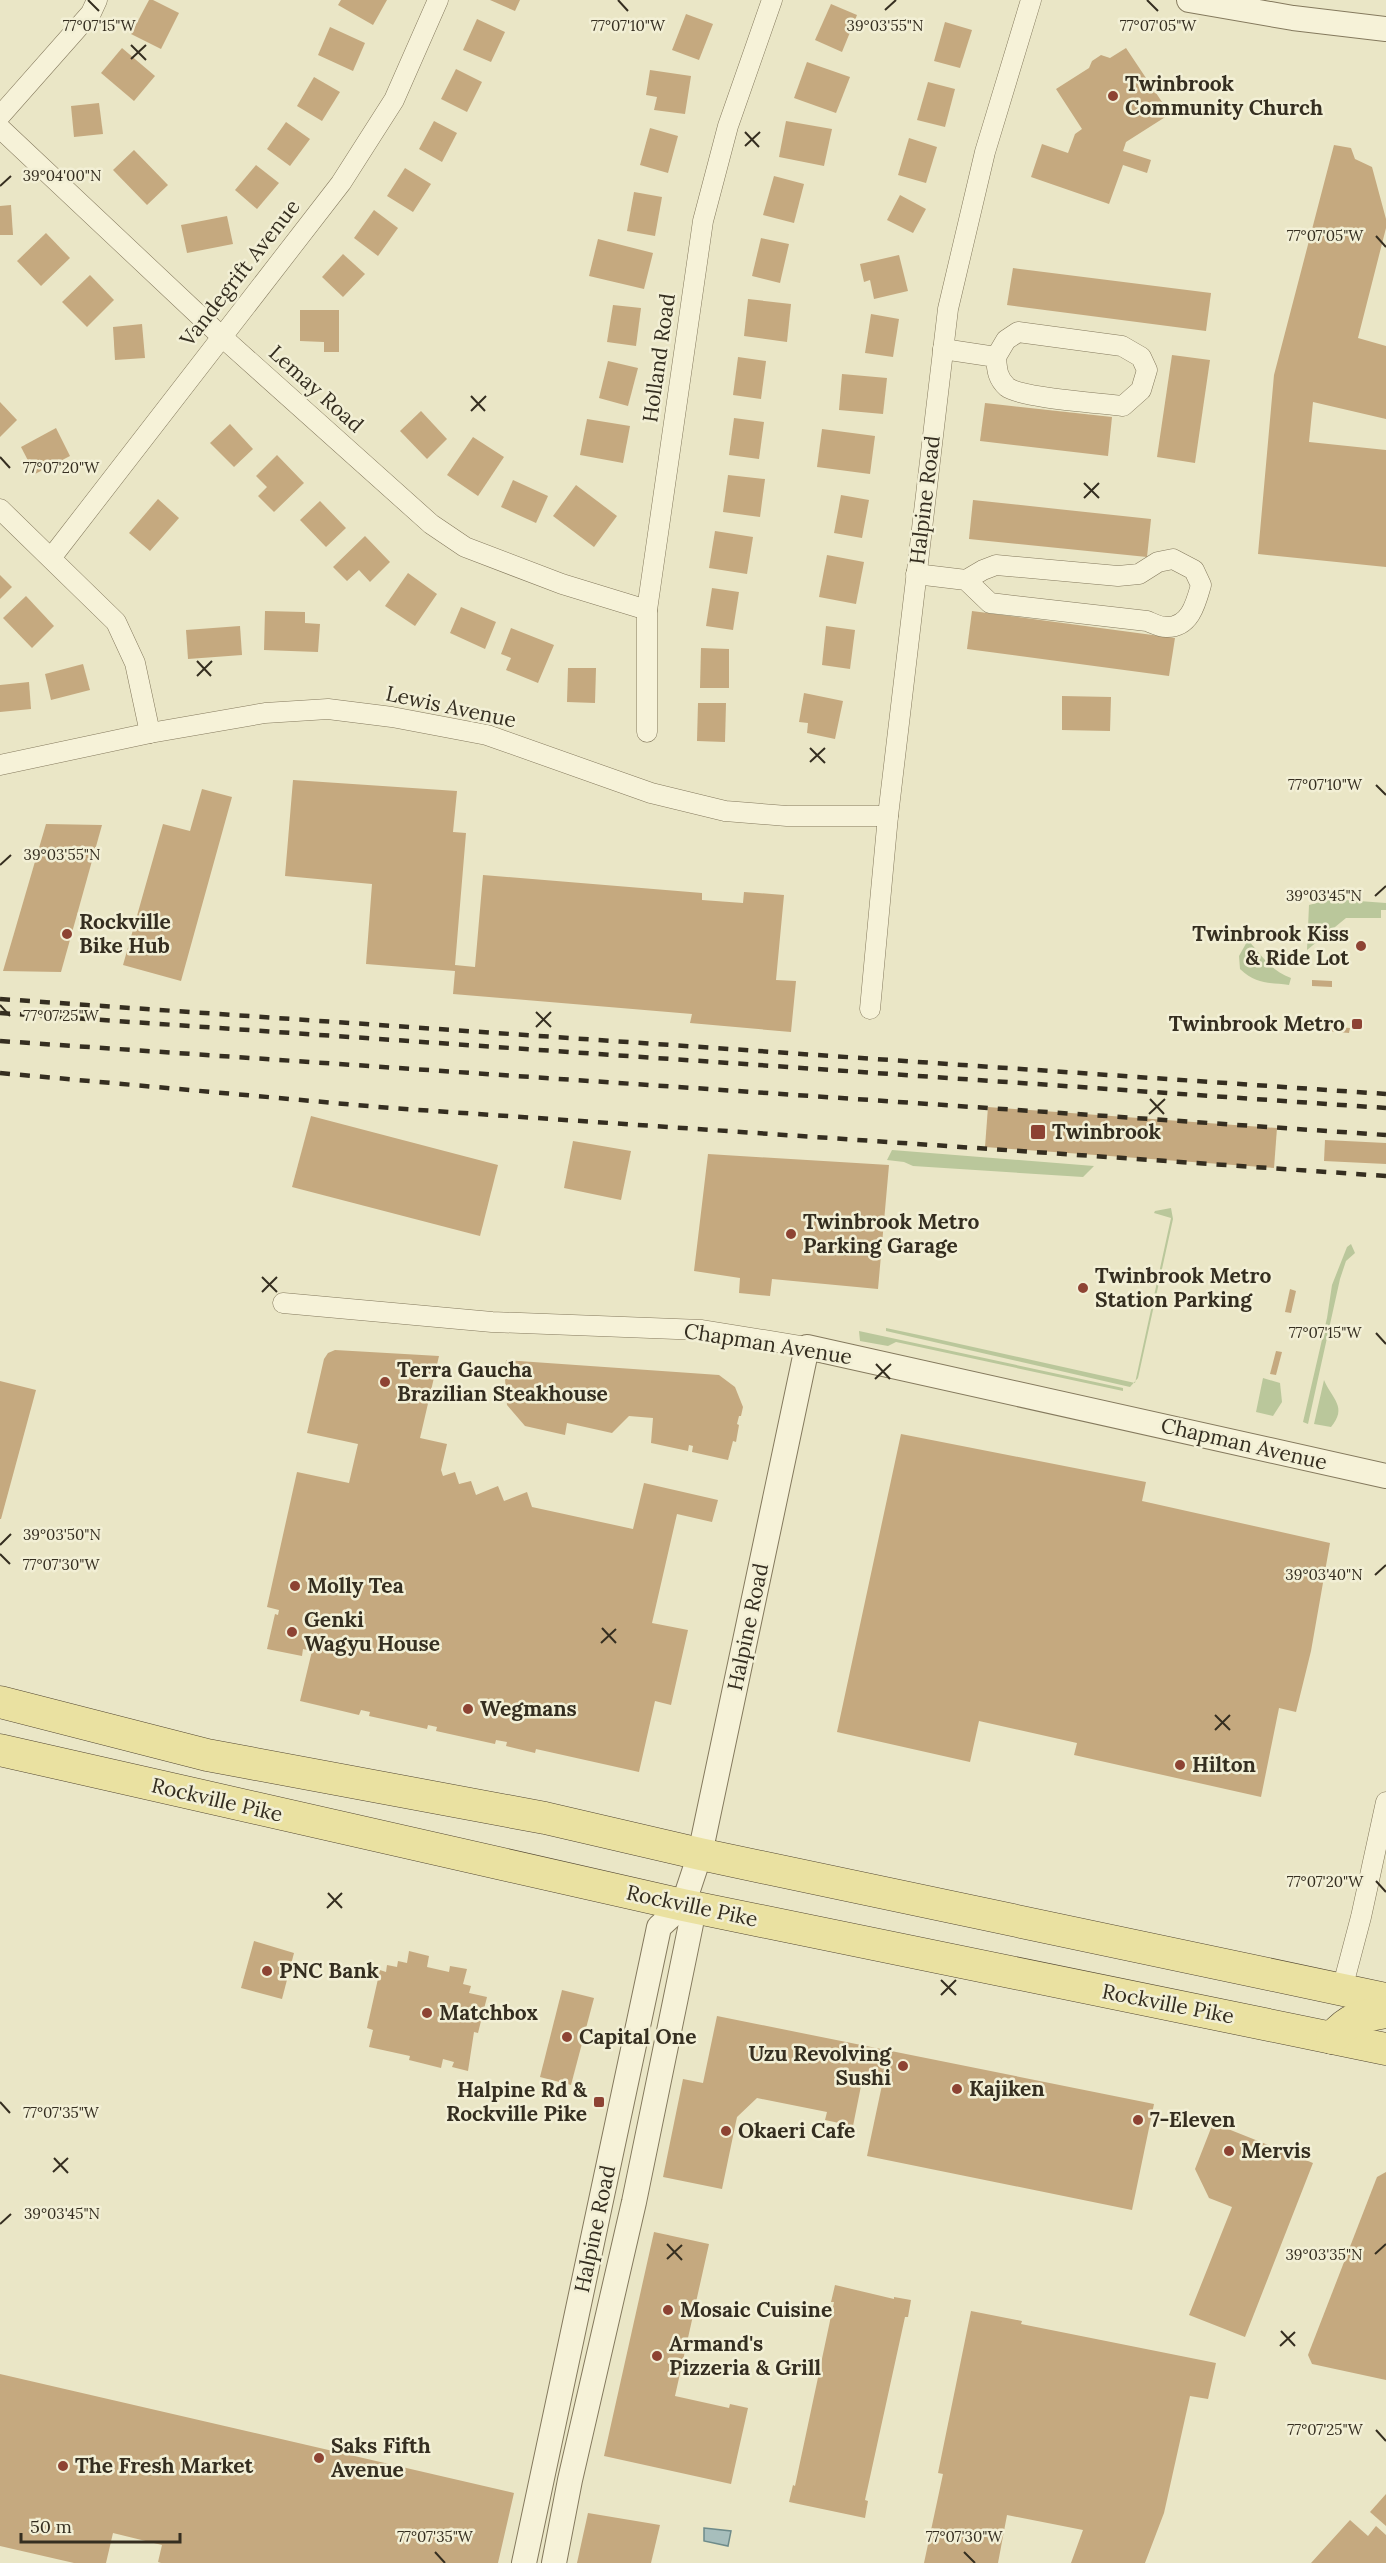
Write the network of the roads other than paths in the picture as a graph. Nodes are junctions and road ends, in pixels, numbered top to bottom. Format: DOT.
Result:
graph roads {
  1 [pos="97,0"];
  2 [pos="438,0"];
  3 [pos="772,0"];
  4 [pos="1031,0"];
  5 [pos="1189,0"];
  6 [pos="1386,29"];
  7 [pos="0,116"];
  8 [pos="0,128"];
  9 [pos="221,336"];
  10 [pos="943,349"];
  11 [pos="996,357"];
  12 [pos="0,509"];
  13 [pos="51,558"];
  14 [pos="916,574"];
  15 [pos="966,580"];
  16 [pos="647,610"];
  17 [pos="647,732"];
  18 [pos="150,733"];
  19 [pos="0,765"];
  20 [pos="888,816"];
  21 [pos="870,1009"];
  22 [pos="283,1303"];
  23 [pos="807,1347"];
  24 [pos="1386,1476"];
  25 [pos="0,1702"];
  26 [pos="0,1750"];
  27 [pos="1386,1802"];
  28 [pos="700,1854"];
  29 [pos="683,1905"];
  30 [pos="1342,1989"];
  31 [pos="1386,1999"];
  32 [pos="1386,2012"];
  33 [pos="1267,2023"];
  34 [pos="1332,2038"];
  35 [pos="1386,2049"];
  36 [pos="524,2563"];
  37 [pos="554,2563"];
  1 -- 7 [label="street"];
  2 -- 9 [label="street, Vandegrift Avenue"];
  3 -- 16 [label="street, Holland Road"];
  4 -- 10 [label="street, Halpine Road"];
  5 -- 6 [label="street"];
  8 -- 9 [label="street, Lemay Road"];
  9 -- 13 [label="street, Vandegrift Avenue"];
  9 -- 16 [label="street, Lemay Road"];
  10 -- 11 [label="street"];
  10 -- 14 [label="street, Halpine Road"];
  11 -- 11 [label="street"];
  12 -- 13 [label="street"];
  13 -- 18 [label="street"];
  14 -- 15 [label="street"];
  14 -- 20 [label="street, Halpine Road"];
  15 -- 15 [label="street"];
  16 -- 17 [label="street, Holland Road"];
  18 -- 19 [label="street, Lewis Avenue"];
  18 -- 20 [label="street, Lewis Avenue"];
  20 -- 21 [label="street, Halpine Road"];
  22 -- 23 [label="street, Chapman Avenue"];
  23 -- 24 [label="street, Chapman Avenue"];
  23 -- 28 [label="street, Halpine Road"];
  25 -- 28 [label="main road, Rockville Pike"];
  26 -- 29 [label="main road, Rockville Pike"];
  27 -- 30 [label="street"];
  28 -- 29 [label="street, Halpine Road"];
  28 -- 30 [label="main road, Rockville Pike"];
  29 -- 33 [label="main road, Rockville Pike"];
  29 -- 36 [label="street, Halpine Road"];
  29 -- 37 [label="street, Halpine Road"];
  30 -- 31 [label="main road, Rockville Pike"];
  30 -- 33 [label="main road"];
  32 -- 34 [label="main road"];
  33 -- 34 [label="main road, Rockville Pike"];
  34 -- 35 [label="main road, Rockville Pike"];
}
